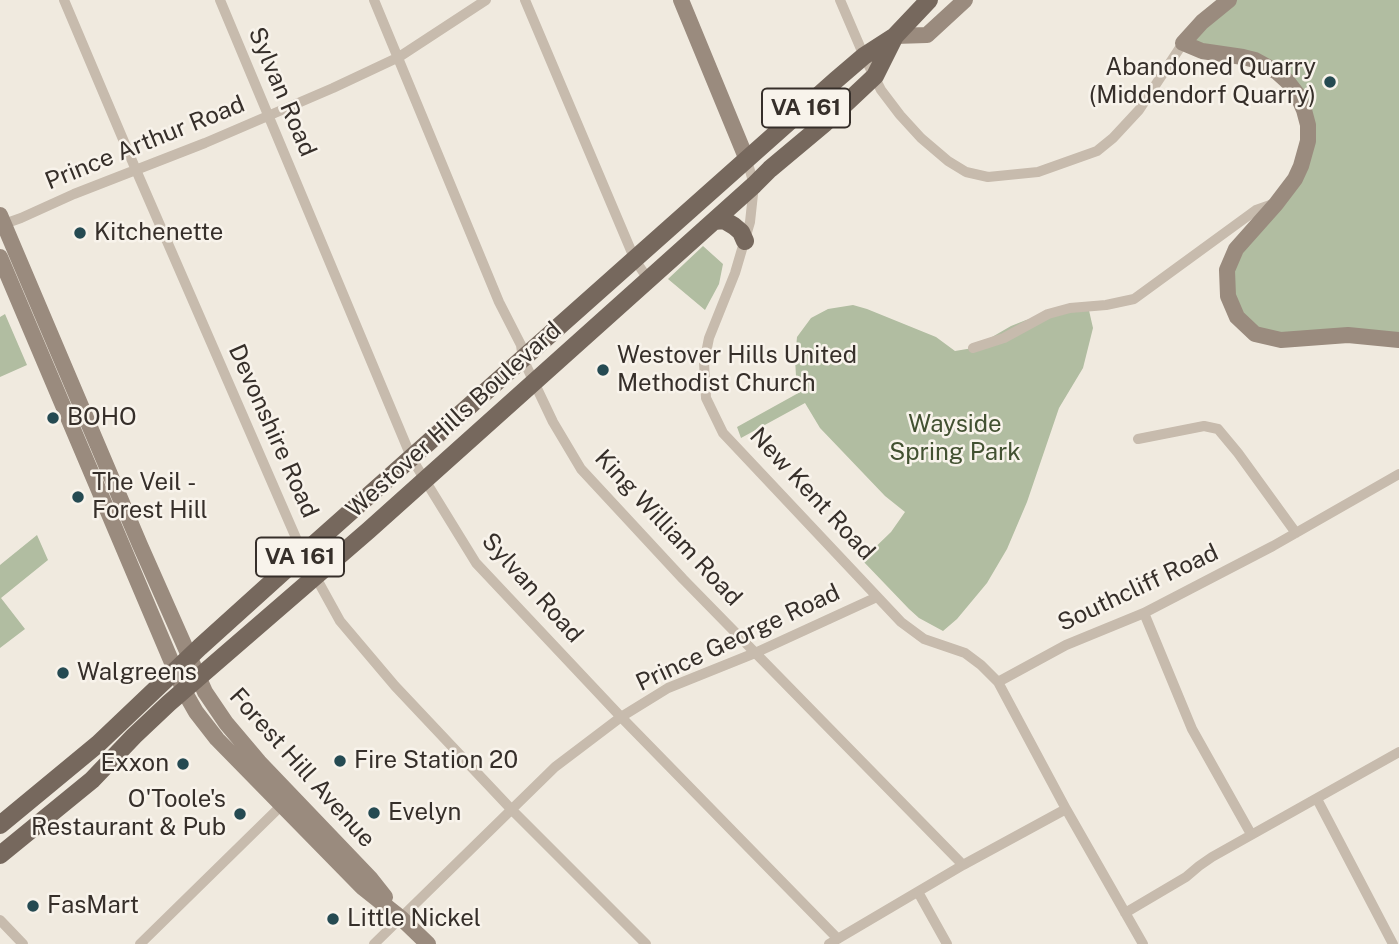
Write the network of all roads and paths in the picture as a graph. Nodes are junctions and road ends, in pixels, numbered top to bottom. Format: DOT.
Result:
graph roads {
  1 [pos="64,0"];
  2 [pos="220,0"];
  3 [pos="374,0"];
  4 [pos="486,0"];
  5 [pos="525,0"];
  6 [pos="681,0"];
  7 [pos="840,0"];
  8 [pos="929,0"];
  9 [pos="965,0"];
  10 [pos="1229,0"];
  11 [pos="895,36"];
  12 [pos="1183,43"];
  13 [pos="864,56"];
  14 [pos="399,57"];
  15 [pos="875,76"];
  16 [pos="269,115"];
  17 [pos="747,160"];
  18 [pos="136,170"];
  19 [pos="754,185"];
  20 [pos="1276,204"];
  21 [pos="1,221"];
  22 [pos="714,221"];
  23 [pos="744,241"];
  24 [pos="0,257"];
  25 [pos="635,260"];
  26 [pos="648,279"];
  27 [pos="1399,340"];
  28 [pos="973,348"];
  29 [pos="523,359"];
  30 [pos="535,383"];
  31 [pos="1138,439"];
  32 [pos="412,459"];
  33 [pos="1399,474"];
  34 [pos="424,480"];
  35 [pos="1296,533"];
  36 [pos="303,554"];
  37 [pos="316,576"];
  38 [pos="877,597"];
  39 [pos="1144,613"];
  40 [pos="755,653"];
  41 [pos="189,658"];
  42 [pos="176,671"];
  43 [pos="198,678"];
  44 [pos="998,682"];
  45 [pos="184,691"];
  46 [pos="621,717"];
  47 [pos="1399,752"];
  48 [pos="1317,799"];
  49 [pos="286,801"];
  50 [pos="511,809"];
  51 [pos="1066,809"];
  52 [pos="2,822"];
  53 [pos="1251,834"];
  54 [pos="0,855"];
  55 [pos="963,864"];
  56 [pos="918,892"];
  57 [pos="1125,913"];
  58 [pos="401,918"];
  59 [pos="0,920"];
  60 [pos="834,941"];
  61 [pos="23,944"];
  62 [pos="140,944"];
  63 [pos="374,944"];
  64 [pos="428,944"];
  65 [pos="646,944"];
  66 [pos="947,944"];
  67 [pos="1143,944"];
  68 [pos="1393,944"];
  1 -- 18 [label="street, Devonshire Road"];
  2 -- 16 [label="street, Sylvan Road"];
  3 -- 14 [label="street, King William Road"];
  4 -- 14 [label="street, Prince Arthur Road"];
  5 -- 25 [label="street"];
  6 -- 17 [label="main road, New Kent Road"];
  7 -- 13 [label="street"];
  8 -- 11 [label="main road, Westover Hills Boulevard / VA 161"];
  9 -- 11 [label="main road, Westover Hills Boulevard"];
  10 -- 12 [label="main road"];
  11 -- 13 [label="main road, Westover Hills Boulevard / VA 161"];
  11 -- 15 [label="main road, Westover Hills Boulevard / VA 161"];
  12 -- 15 [label="street"];
  12 -- 20 [label="main road"];
  13 -- 15 [label="street"];
  13 -- 17 [label="main road, Westover Hills Boulevard / VA 161"];
  14 -- 16 [label="street, Prince Arthur Road"];
  14 -- 29 [label="street, King William Road"];
  15 -- 19 [label="main road, Westover Hills Boulevard / VA 161"];
  16 -- 18 [label="street, Prince Arthur Road"];
  16 -- 32 [label="street, Sylvan Road"];
  17 -- 19 [label="street, New Kent Road"];
  17 -- 25 [label="main road, Westover Hills Boulevard / VA 161"];
  18 -- 21 [label="street, Prince Arthur Road"];
  18 -- 36 [label="street, Devonshire Road"];
  19 -- 22 [label="main road, Westover Hills Boulevard / VA 161"];
  19 -- 23 [label="street, New Kent Road"];
  20 -- 27 [label="main road"];
  20 -- 28 [label="street"];
  21 -- 41 [label="main road, Forest Hill Avenue"];
  22 -- 23 [label="main road"];
  22 -- 26 [label="main road, Westover Hills Boulevard / VA 161"];
  23 -- 38 [label="street, New Kent Road"];
  24 -- 42 [label="main road, Forest Hill Avenue"];
  25 -- 26 [label="street"];
  25 -- 29 [label="main road, Westover Hills Boulevard / VA 161"];
  26 -- 30 [label="main road, Westover Hills Boulevard / VA 161"];
  29 -- 30 [label="street, King William Road"];
  29 -- 32 [label="main road, Westover Hills Boulevard / VA 161"];
  30 -- 34 [label="main road, Westover Hills Boulevard / VA 161"];
  30 -- 40 [label="street, King William Road"];
  31 -- 35 [label="street"];
  32 -- 34 [label="street, Sylvan Road"];
  32 -- 36 [label="main road, Westover Hills Boulevard / VA 161"];
  33 -- 35 [label="street, Southcliff Road"];
  34 -- 37 [label="main road, Westover Hills Boulevard / VA 161"];
  34 -- 46 [label="street, Sylvan Road"];
  35 -- 39 [label="street, Southcliff Road"];
  36 -- 37 [label="street, Devonshire Road"];
  36 -- 41 [label="main road, Westover Hills Boulevard / VA 161"];
  37 -- 43 [label="main road, Westover Hills Boulevard / VA 161"];
  37 -- 50 [label="street, Devonshire Road"];
  38 -- 40 [label="street, Prince George Road"];
  38 -- 44 [label="street, New Kent Road"];
  39 -- 44 [label="street, Southcliff Road"];
  39 -- 53 [label="street"];
  40 -- 46 [label="street, Prince George Road"];
  40 -- 55 [label="street, King William Road"];
  41 -- 42 [label="main road, Westover Hills Boulevard / VA 161"];
  41 -- 43 [label="main road, Forest Hill Avenue"];
  42 -- 45 [label="main road, Forest Hill Avenue"];
  42 -- 52 [label="main road, Westover Hills Boulevard / VA 161"];
  43 -- 45 [label="main road, Westover Hills Boulevard / VA 161"];
  43 -- 49 [label="main road, Forest Hill Avenue"];
  44 -- 51 [label="street, New Kent Road"];
  45 -- 49 [label="main road, Forest Hill Avenue"];
  45 -- 54 [label="main road, Westover Hills Boulevard / VA 161"];
  46 -- 50 [label="street, Prince George Road"];
  46 -- 60 [label="street, Sylvan Road"];
  47 -- 48 [label="street"];
  48 -- 53 [label="street"];
  48 -- 68 [label="street"];
  49 -- 58 [label="main road, Forest Hill Avenue"];
  49 -- 62 [label="street"];
  50 -- 58 [label="street, Prince George Road"];
  50 -- 65 [label="street, Devonshire Road"];
  51 -- 55 [label="street"];
  51 -- 57 [label="street, New Kent Road"];
  53 -- 57 [label="street"];
  55 -- 56 [label="street"];
  56 -- 60 [label="street"];
  56 -- 66 [label="street"];
  57 -- 67 [label="street, New Kent Road"];
  58 -- 63 [label="street, Prince George Road"];
  58 -- 64 [label="main road, Forest Hill Avenue"];
  59 -- 61 [label="street"];
}
